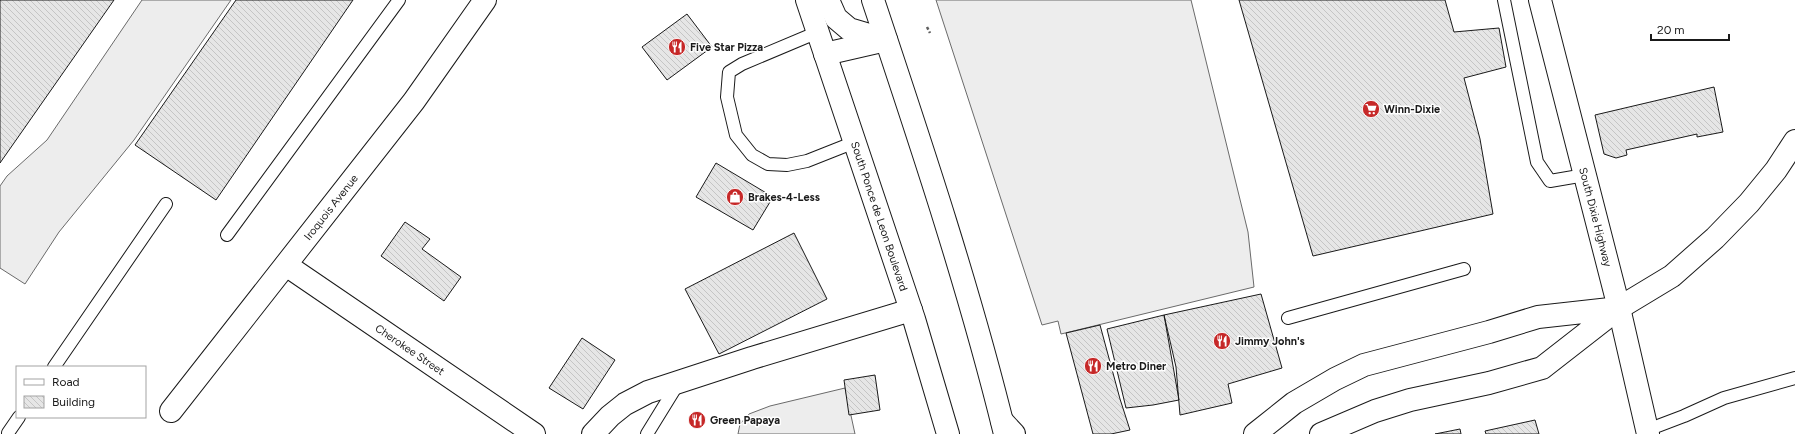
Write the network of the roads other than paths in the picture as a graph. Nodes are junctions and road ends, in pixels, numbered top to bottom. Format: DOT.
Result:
graph roads {
  1 [pos="399,0"];
  2 [pos="485,0"];
  3 [pos="807,0"];
  4 [pos="828,0"];
  5 [pos="873,0"];
  6 [pos="1504,0"];
  7 [pos="1540,0"];
  8 [pos="818,32"];
  9 [pos="886,40"];
  10 [pos="825,54"];
  11 [pos="1795,141"];
  12 [pos="855,142"];
  13 [pos="1585,175"];
  14 [pos="166,204"];
  15 [pos="227,235"];
  16 [pos="286,265"];
  17 [pos="1464,269"];
  18 [pos="1619,308"];
  19 [pos="911,310"];
  20 [pos="1288,318"];
  21 [pos="55,366"];
  22 [pos="1795,378"];
  23 [pos="680,381"];
  24 [pos="171,411"];
  25 [pos="18,418"];
  26 [pos="1007,430"];
  27 [pos="8,432"];
  28 [pos="1647,432"];
  29 [pos="534,434"];
  30 [pos="592,434"];
  31 [pos="647,434"];
  32 [pos="948,434"];
  33 [pos="1255,434"];
  34 [pos="1321,434"];
  1 -- 15 [label="lane"];
  2 -- 16 [label="main road, Iroquois Avenue"];
  3 -- 8 [label="main road, South Ponce de Leon Boulevard"];
  4 -- 9 [label="main road"];
  5 -- 9 [label="main road"];
  6 -- 13 [label="lane"];
  7 -- 13 [label="main road, South Dixie Highway"];
  8 -- 10 [label="main road, South Ponce de Leon Boulevard"];
  8 -- 12 [label="lane"];
  9 -- 10 [label="main road"];
  9 -- 26 [label="main road"];
  10 -- 12 [label="main road, South Ponce de Leon Boulevard"];
  11 -- 18 [label="main road"];
  12 -- 19 [label="main road, South Ponce de Leon Boulevard"];
  13 -- 18 [label="main road, South Dixie Highway"];
  14 -- 21 [label="lane"];
  16 -- 24 [label="main road, Iroquois Avenue"];
  16 -- 29 [label="main road, Cherokee Street"];
  17 -- 20 [label="lane"];
  18 -- 28 [label="main road, South Dixie Highway"];
  18 -- 33 [label="main road"];
  18 -- 34 [label="main road"];
  19 -- 23 [label="main road"];
  19 -- 32 [label="main road, South Ponce de Leon Boulevard"];
  22 -- 28 [label="lane"];
  23 -- 30 [label="main road"];
  23 -- 31 [label="lane"];
  25 -- 27 [label="lane"];
}
